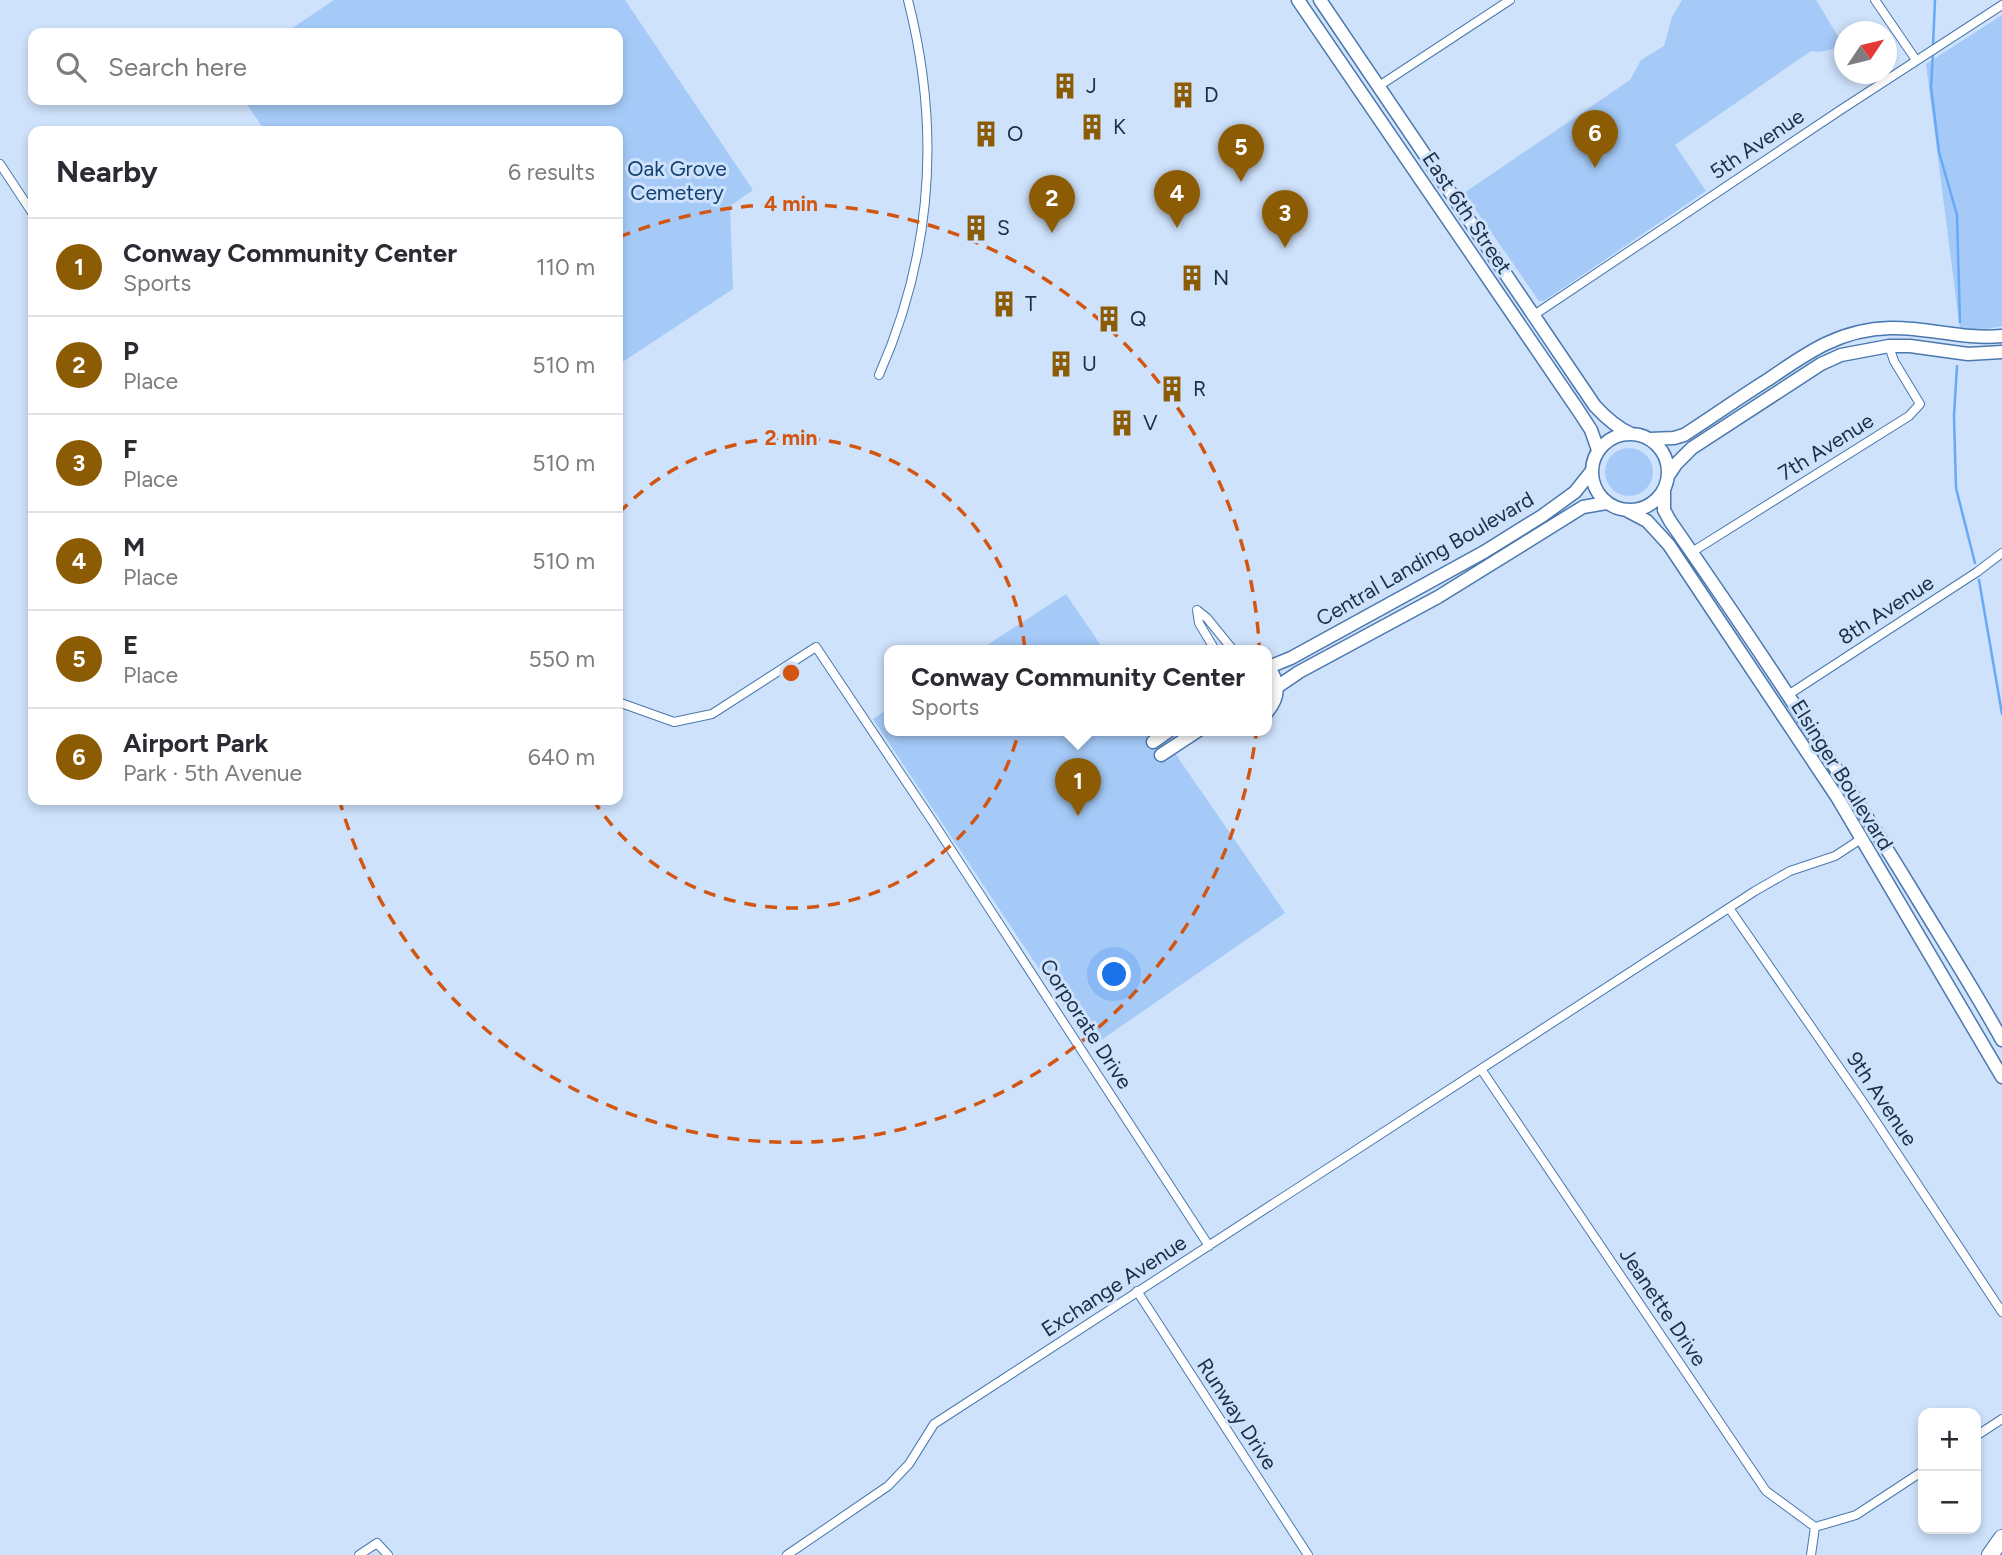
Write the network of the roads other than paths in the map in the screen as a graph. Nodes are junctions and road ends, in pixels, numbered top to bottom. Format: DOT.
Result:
graph roads {
  1 [pos="908,0"];
  2 [pos="1298,0"];
  3 [pos="1320,0"];
  4 [pos="1510,0"];
  5 [pos="1875,0"];
  6 [pos="2002,5"];
  7 [pos="1916,60"];
  8 [pos="1379,86"];
  9 [pos="0,164"];
  10 [pos="28,206"];
  11 [pos="1534,315"];
  12 [pos="2002,336"];
  13 [pos="1889,346"];
  14 [pos="2002,352"];
  15 [pos="879,375"];
  16 [pos="1631,433"];
  17 [pos="1650,439"];
  18 [pos="1598,450"];
  19 [pos="1591,472"];
  20 [pos="1668,476"];
  21 [pos="1664,490"];
  22 [pos="1606,503"];
  23 [pos="1628,511"];
  24 [pos="1692,552"];
  25 [pos="2002,553"];
  26 [pos="1212,645"];
  27 [pos="1229,645"];
  28 [pos="1272,665"];
  29 [pos="1272,672"];
  30 [pos="1278,687"];
  31 [pos="1788,695"];
  32 [pos="623,704"];
  33 [pos="1272,706"];
  34 [pos="1162,736"];
  35 [pos="1190,736"];
  36 [pos="1153,742"];
  37 [pos="1161,755"];
  38 [pos="1875,828"];
  39 [pos="1861,839"];
  40 [pos="1728,908"];
  41 [pos="1914,926"];
  42 [pos="1977,994"];
  43 [pos="2002,1040"];
  44 [pos="1481,1069"];
  45 [pos="2002,1077"];
  46 [pos="1209,1246"];
  47 [pos="1137,1291"];
  48 [pos="2002,1312"];
  49 [pos="2002,1419"];
  50 [pos="1981,1433"];
  51 [pos="1918,1474"];
  52 [pos="1815,1527"];
  53 [pos="2002,1538"];
  54 [pos="359,1555"];
  55 [pos="388,1555"];
  56 [pos="787,1555"];
  57 [pos="1308,1555"];
  58 [pos="1811,1555"];
  59 [pos="1990,1555"];
  1 -- 15 [label="street"];
  2 -- 18 [label="street, East 6th Street"];
  3 -- 8 [label="street, East 6th Street"];
  4 -- 8 [label="street"];
  5 -- 7 [label="street"];
  6 -- 7 [label="street, 5th Avenue"];
  7 -- 11 [label="street, 5th Avenue"];
  8 -- 11 [label="street, East 6th Street"];
  9 -- 10 [label="street"];
  11 -- 16 [label="street, East 6th Street"];
  12 -- 17 [label="street"];
  13 -- 14 [label="street"];
  13 -- 20 [label="street"];
  13 -- 24 [label="street, 7th Avenue"];
  16 -- 17 [label="street"];
  16 -- 18 [label="street"];
  17 -- 20 [label="street"];
  18 -- 19 [label="street"];
  19 -- 22 [label="street"];
  19 -- 28 [label="street, Central Landing Boulevard"];
  20 -- 21 [label="street"];
  21 -- 23 [label="street"];
  21 -- 24 [label="street, Elsinger Boulevard"];
  22 -- 23 [label="street"];
  22 -- 30 [label="street, Central Landing Boulevard"];
  23 -- 39 [label="street, Elsinger Boulevard"];
  24 -- 31 [label="street, Elsinger Boulevard"];
  25 -- 31 [label="street, 8th Avenue"];
  26 -- 27 [label="street"];
  29 -- 30 [label="street, Central Landing Boulevard"];
  30 -- 33 [label="street"];
  31 -- 38 [label="street, Elsinger Boulevard"];
  32 -- 46 [label="street, Corporate Drive"];
  34 -- 36 [label="street"];
  35 -- 37 [label="street"];
  38 -- 39 [label="street"];
  38 -- 42 [label="street, Elsinger Boulevard"];
  39 -- 40 [label="street"];
  39 -- 41 [label="street, Elsinger Boulevard"];
  40 -- 44 [label="street"];
  40 -- 48 [label="street, 9th Avenue"];
  41 -- 42 [label="street"];
  41 -- 45 [label="street, Elsinger Boulevard"];
  42 -- 43 [label="street, Elsinger Boulevard"];
  44 -- 46 [label="street, Exchange Avenue"];
  44 -- 52 [label="street, Jeanette Drive"];
  46 -- 47 [label="street, Exchange Avenue"];
  47 -- 56 [label="street, Exchange Avenue"];
  47 -- 57 [label="street, Runway Drive"];
  49 -- 50 [label="street"];
  51 -- 52 [label="street"];
  52 -- 58 [label="street"];
  53 -- 59 [label="highway"];
  54 -- 55 [label="street"];
}
